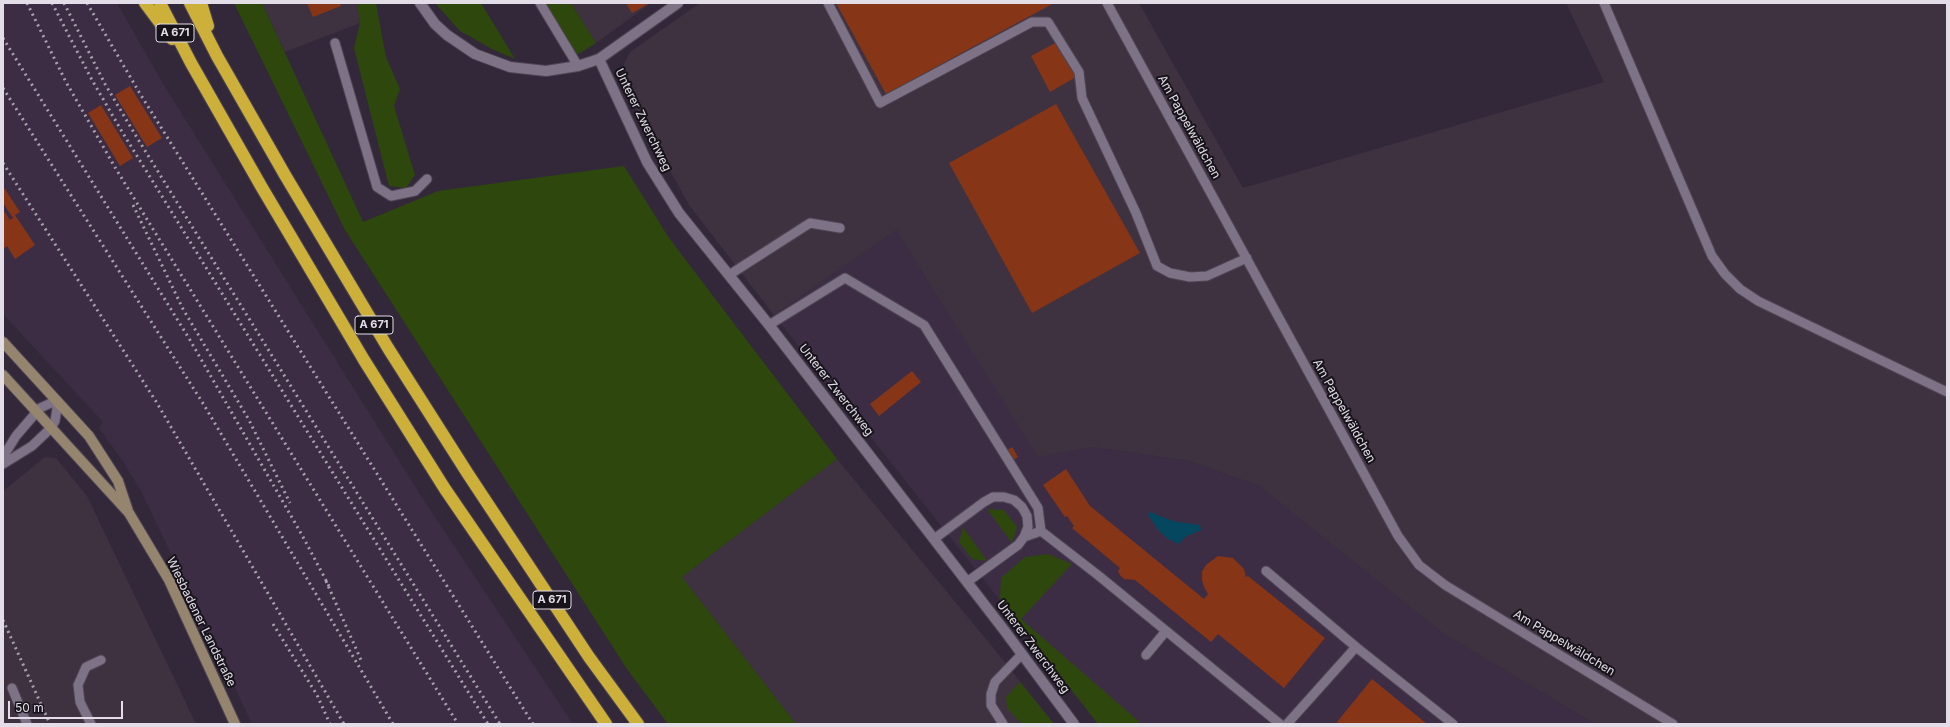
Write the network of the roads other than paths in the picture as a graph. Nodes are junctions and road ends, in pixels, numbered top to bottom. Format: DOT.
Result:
graph roads {
  1 [pos="145,3"];
  2 [pos="160,3"];
  3 [pos="190,3"];
  4 [pos="201,3"];
  5 [pos="420,3"];
  6 [pos="540,3"];
  7 [pos="678,3"];
  8 [pos="828,3"];
  9 [pos="1107,3"];
  10 [pos="1604,3"];
  11 [pos="335,42"];
  12 [pos="217,56"];
  13 [pos="599,59"];
  14 [pos="191,63"];
  15 [pos="578,66"];
  16 [pos="427,179"];
  17 [pos="840,228"];
  18 [pos="1247,258"];
  19 [pos="729,275"];
  20 [pos="769,325"];
  21 [pos="3,342"];
  22 [pos="3,375"];
  23 [pos="1947,392"];
  24 [pos="58,402"];
  25 [pos="36,412"];
  26 [pos="51,428"];
  27 [pos="3,457"];
  28 [pos="3,464"];
  29 [pos="129,513"];
  30 [pos="1041,532"];
  31 [pos="1024,537"];
  32 [pos="934,539"];
  33 [pos="1266,571"];
  34 [pos="967,582"];
  35 [pos="1166,631"];
  36 [pos="1356,647"];
  37 [pos="1022,654"];
  38 [pos="1146,654"];
  39 [pos="101,660"];
  40 [pos="12,688"];
  41 [pos="27,724"];
  42 [pos="91,724"];
  43 [pos="235,724"];
  44 [pos="606,724"];
  45 [pos="638,724"];
  46 [pos="1004,724"];
  47 [pos="1074,724"];
  48 [pos="1280,724"];
  49 [pos="1287,724"];
  50 [pos="1453,724"];
  51 [pos="1673,724"];
  1 -- 14 [label="highway"];
  2 -- 14 [label="highway, A 671"];
  3 -- 12 [label="highway, A 671"];
  4 -- 12 [label="highway"];
  5 -- 15 [label="street"];
  6 -- 15 [label="lane"];
  7 -- 13 [label="street"];
  8 -- 18 [label="lane"];
  9 -- 18 [label="lane, Am Pappelwäldchen"];
  10 -- 23 [label="lane"];
  11 -- 16 [label="lane"];
  12 -- 45 [label="highway, A 671"];
  13 -- 15 [label="street"];
  13 -- 19 [label="street, Unterer Zwerchweg"];
  14 -- 44 [label="highway, A 671"];
  17 -- 19 [label="lane"];
  18 -- 51 [label="lane, Am Pappelwäldchen"];
  19 -- 20 [label="street, Unterer Zwerchweg"];
  20 -- 30 [label="lane"];
  20 -- 32 [label="street, Unterer Zwerchweg"];
  21 -- 24 [label="main road, Wiesbadener Landstraße"];
  22 -- 25 [label="main road, Wiesbadener Landstraße"];
  24 -- 25 [label="lane"];
  24 -- 26 [label="lane"];
  24 -- 29 [label="main road, Wiesbadener Landstraße"];
  25 -- 26 [label="main road, Wiesbadener Landstraße"];
  25 -- 27 [label="lane"];
  26 -- 28 [label="lane"];
  26 -- 29 [label="main road, Wiesbadener Landstraße"];
  29 -- 43 [label="main road, Wiesbadener Landstraße"];
  30 -- 31 [label="lane"];
  30 -- 35 [label="lane"];
  31 -- 32 [label="lane"];
  31 -- 34 [label="lane"];
  32 -- 34 [label="street, Unterer Zwerchweg"];
  33 -- 36 [label="lane"];
  34 -- 37 [label="street, Unterer Zwerchweg"];
  35 -- 38 [label="lane"];
  35 -- 48 [label="lane"];
  36 -- 49 [label="lane"];
  36 -- 50 [label="lane"];
  37 -- 46 [label="lane"];
  37 -- 47 [label="street, Unterer Zwerchweg"];
  39 -- 42 [label="lane"];
  40 -- 41 [label="lane"];
}
